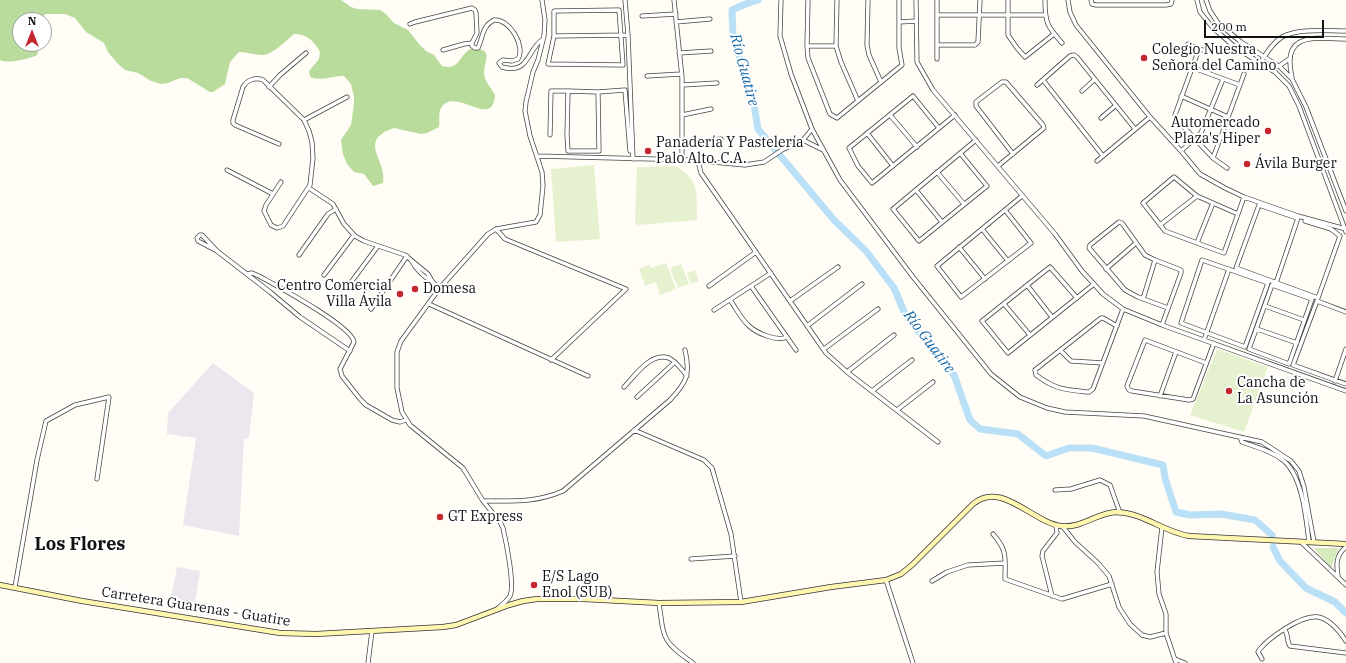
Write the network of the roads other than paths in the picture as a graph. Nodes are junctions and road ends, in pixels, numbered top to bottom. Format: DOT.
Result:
graph roads {
  1 [pos="542,0"];
  2 [pos="625,0"];
  3 [pos="674,0"];
  4 [pos="781,0"];
  5 [pos="808,0"];
  6 [pos="837,0"];
  7 [pos="868,0"];
  8 [pos="899,0"];
  9 [pos="916,0"];
  10 [pos="937,0"];
  11 [pos="980,0"];
  12 [pos="1008,0"];
  13 [pos="1045,0"];
  14 [pos="1068,0"];
  15 [pos="1091,0"];
  16 [pos="1172,0"];
  17 [pos="1198,0"];
  18 [pos="1206,0"];
  19 [pos="676,14"];
  20 [pos="937,15"];
  21 [pos="980,15"];
  22 [pos="1008,15"];
  23 [pos="1045,15"];
  24 [pos="642,16"];
  25 [pos="710,19"];
  26 [pos="916,21"];
  27 [pos="676,22"];
  28 [pos="899,22"];
  29 [pos="410,24"];
  30 [pos="1346,31"];
  31 [pos="1054,34"];
  32 [pos="628,35"];
  33 [pos="554,36"];
  34 [pos="621,36"];
  35 [pos="1346,39"];
  36 [pos="543,40"];
  37 [pos="472,43"];
  38 [pos="1062,43"];
  39 [pos="1188,44"];
  40 [pos="937,45"];
  41 [pos="807,46"];
  42 [pos="836,46"];
  43 [pos="1199,49"];
  44 [pos="443,50"];
  45 [pos="711,51"];
  46 [pos="1205,52"];
  47 [pos="306,54"];
  48 [pos="680,54"];
  49 [pos="1264,57"];
  50 [pos="937,59"];
  51 [pos="1289,59"];
  52 [pos="1260,63"];
  53 [pos="1279,66"];
  54 [pos="1191,67"];
  55 [pos="1266,67"];
  56 [pos="682,74"];
  57 [pos="1244,74"];
  58 [pos="647,76"];
  59 [pos="1292,78"];
  60 [pos="1223,79"];
  61 [pos="1043,80"];
  62 [pos="1094,80"];
  63 [pos="881,82"];
  64 [pos="717,83"];
  65 [pos="682,85"];
  66 [pos="1240,85"];
  67 [pos="1037,86"];
  68 [pos="269,87"];
  69 [pos="568,91"];
  70 [pos="1082,91"];
  71 [pos="598,92"];
  72 [pos="1181,96"];
  73 [pos="347,97"];
  74 [pos="858,101"];
  75 [pos="1115,106"];
  76 [pos="711,109"];
  77 [pos="1211,110"];
  78 [pos="890,114"];
  79 [pos="682,115"];
  80 [pos="955,115"];
  81 [pos="1150,117"];
  82 [pos="1228,117"];
  83 [pos="1101,118"];
  84 [pos="304,120"];
  85 [pos="939,128"];
  86 [pos="812,129"];
  87 [pos="1135,130"];
  88 [pos="867,133"];
  89 [pos="550,135"];
  90 [pos="1195,138"];
  91 [pos="721,139"];
  92 [pos="803,140"];
  93 [pos="976,140"];
  94 [pos="682,142"];
  95 [pos="279,144"];
  96 [pos="916,147"];
  97 [pos="824,150"];
  98 [pos="599,151"];
  99 [pos="630,151"];
  100 [pos="1181,151"];
  101 [pos="960,153"];
  102 [pos="1013,154"];
  103 [pos="538,156"];
  104 [pos="1103,156"];
  105 [pos="599,158"];
  106 [pos="1213,158"];
  107 [pos="633,159"];
  108 [pos="682,160"];
  109 [pos="698,161"];
  110 [pos="1097,161"];
  111 [pos="893,166"];
  112 [pos="998,166"];
  113 [pos="1227,168"];
  114 [pos="226,170"];
  115 [pos="937,172"];
  116 [pos="281,182"];
  117 [pos="309,188"];
  118 [pos="916,190"];
  119 [pos="273,194"];
  120 [pos="1022,196"];
  121 [pos="1197,196"];
  122 [pos="1244,197"];
  123 [pos="1213,203"];
  124 [pos="964,204"];
  125 [pos="336,209"];
  126 [pos="1005,210"];
  127 [pos="1346,211"];
  128 [pos="1238,214"];
  129 [pos="1298,217"];
  130 [pos="1305,221"];
  131 [pos="942,222"];
  132 [pos="1160,225"];
  133 [pos="496,229"];
  134 [pos="982,229"];
  135 [pos="1346,230"];
  136 [pos="354,235"];
  137 [pos="1136,243"];
  138 [pos="1197,243"];
  139 [pos="378,246"];
  140 [pos="959,247"];
  141 [pos="217,251"];
  142 [pos="756,252"];
  143 [pos="299,255"];
  144 [pos="407,256"];
  145 [pos="1155,260"];
  146 [pos="1008,261"];
  147 [pos="838,267"];
  148 [pos="1106,268"];
  149 [pos="1229,269"];
  150 [pos="771,273"];
  151 [pos="247,274"];
  152 [pos="324,275"];
  153 [pos="985,279"];
  154 [pos="1276,283"];
  155 [pos="862,284"];
  156 [pos="1094,284"];
  157 [pos="1027,285"];
  158 [pos="709,286"];
  159 [pos="751,286"];
  160 [pos="346,289"];
  161 [pos="439,289"];
  162 [pos="1077,298"];
  163 [pos="1143,298"];
  164 [pos="730,300"];
  165 [pos="790,301"];
  166 [pos="429,304"];
  167 [pos="1004,304"];
  168 [pos="1264,306"];
  169 [pos="1168,308"];
  170 [pos="371,309"];
  171 [pos="878,309"];
  172 [pos="1123,309"];
  173 [pos="714,310"];
  174 [pos="1346,312"];
  175 [pos="1052,317"];
  176 [pos="1304,320"];
  177 [pos="1162,325"];
  178 [pos="807,326"];
  179 [pos="1117,326"];
  180 [pos="1257,329"];
  181 [pos="1206,334"];
  182 [pos="894,335"];
  183 [pos="1030,335"];
  184 [pos="786,337"];
  185 [pos="1204,340"];
  186 [pos="1214,343"];
  187 [pos="1297,343"];
  188 [pos="824,349"];
  189 [pos="1346,349"];
  190 [pos="685,350"];
  191 [pos="796,350"];
  192 [pos="1060,350"];
  193 [pos="350,351"];
  194 [pos="1176,352"];
  195 [pos="1266,356"];
  196 [pos="1272,357"];
  197 [pos="551,360"];
  198 [pos="912,360"];
  199 [pos="1264,361"];
  200 [pos="675,362"];
  201 [pos="1103,363"];
  202 [pos="1206,363"];
  203 [pos="1270,363"];
  204 [pos="847,372"];
  205 [pos="588,376"];
  206 [pos="687,376"];
  207 [pos="1335,380"];
  208 [pos="933,382"];
  209 [pos="1346,384"];
  210 [pos="1333,386"];
  211 [pos="624,387"];
  212 [pos="872,391"];
  213 [pos="1346,391"];
  214 [pos="1160,396"];
  215 [pos="637,397"];
  216 [pos="897,410"];
  217 [pos="406,420"];
  218 [pos="634,430"];
  219 [pos="1240,437"];
  220 [pos="938,442"];
  221 [pos="97,479"];
  222 [pos="1055,490"];
  223 [pos="483,501"];
  224 [pos="1120,512"];
  225 [pos="1056,525"];
  226 [pos="1063,527"];
  227 [pos="1162,528"];
  228 [pos="993,534"];
  229 [pos="1298,542"];
  230 [pos="1311,542"];
  231 [pos="1346,545"];
  232 [pos="735,556"];
  233 [pos="691,559"];
  234 [pos="1005,563"];
  235 [pos="1338,577"];
  236 [pos="886,580"];
  237 [pos="932,581"];
  238 [pos="1112,584"];
  239 [pos="0,585"];
  240 [pos="1346,585"];
  241 [pos="14,587"];
  242 [pos="1052,596"];
  243 [pos="741,602"];
  244 [pos="659,603"];
  245 [pos="494,611"];
  246 [pos="1284,629"];
  247 [pos="372,631"];
  248 [pos="1166,633"];
  249 [pos="1346,641"];
  250 [pos="1346,652"];
  251 [pos="1262,659"];
  252 [pos="1176,661"];
  253 [pos="368,663"];
  254 [pos="693,663"];
  255 [pos="913,663"];
  256 [pos="1185,663"];
  1 -- 36 [label="street"];
  2 -- 32 [label="street"];
  3 -- 19 [label="street"];
  4 -- 86 [label="street"];
  5 -- 41 [label="street"];
  6 -- 42 [label="street"];
  7 -- 63 [label="street"];
  8 -- 28 [label="street"];
  9 -- 26 [label="street"];
  10 -- 20 [label="street"];
  11 -- 21 [label="street"];
  12 -- 22 [label="street"];
  13 -- 23 [label="street"];
  14 -- 81 [label="street"];
  15 -- 16 [label="street"];
  17 -- 52 [label="street"];
  18 -- 49 [label="street"];
  19 -- 24 [label="street"];
  19 -- 27 [label="street"];
  20 -- 21 [label="street"];
  20 -- 40 [label="street"];
  21 -- 22 [label="street"];
  21 -- 40 [label="street"];
  22 -- 23 [label="street"];
  22 -- 31 [label="street"];
  23 -- 31 [label="street"];
  25 -- 27 [label="street"];
  26 -- 28 [label="street"];
  26 -- 80 [label="street"];
  27 -- 48 [label="street"];
  28 -- 63 [label="street"];
  29 -- 37 [label="street"];
  30 -- 49 [label="street"];
  31 -- 38 [label="street"];
  32 -- 34 [label="street"];
  32 -- 107 [label="street"];
  33 -- 34 [label="street"];
  33 -- 34 [label="street"];
  33 -- 34 [label="street"];
  35 -- 51 [label="street"];
  36 -- 37 [label="street"];
  36 -- 103 [label="street"];
  37 -- 44 [label="street"];
  39 -- 43 [label="street"];
  40 -- 50 [label="street"];
  41 -- 42 [label="street"];
  41 -- 74 [label="street"];
  42 -- 74 [label="street"];
  43 -- 46 [label="street"];
  43 -- 54 [label="street"];
  45 -- 48 [label="street"];
  47 -- 68 [label="street"];
  48 -- 56 [label="street"];
  49 -- 52 [label="street"];
  49 -- 53 [label="street"];
  51 -- 53 [label="street"];
  51 -- 59 [label="street"];
  52 -- 55 [label="street"];
  53 -- 55 [label="street"];
  53 -- 59 [label="street"];
  54 -- 60 [label="street"];
  54 -- 72 [label="street"];
  55 -- 135 [label="street"];
  56 -- 58 [label="street"];
  56 -- 65 [label="street"];
  57 -- 66 [label="street"];
  59 -- 127 [label="street"];
  60 -- 66 [label="street"];
  60 -- 77 [label="street"];
  61 -- 62 [label="street"];
  61 -- 67 [label="street"];
  61 -- 104 [label="street"];
  62 -- 70 [label="street"];
  62 -- 75 [label="street"];
  63 -- 74 [label="street"];
  64 -- 65 [label="street"];
  65 -- 79 [label="street"];
  66 -- 82 [label="street"];
  68 -- 84 [label="street"];
  68 -- 95 [label="street"];
  69 -- 71 [label="street"];
  69 -- 89 [label="street"];
  69 -- 98 [label="street"];
  71 -- 98 [label="street"];
  71 -- 99 [label="street"];
  72 -- 77 [label="street"];
  72 -- 90 [label="street"];
  73 -- 84 [label="street"];
  75 -- 83 [label="street"];
  75 -- 87 [label="street"];
  76 -- 79 [label="street"];
  77 -- 82 [label="street"];
  77 -- 90 [label="street"];
  78 -- 85 [label="street"];
  78 -- 88 [label="street"];
  78 -- 96 [label="street"];
  79 -- 94 [label="street"];
  80 -- 85 [label="street"];
  80 -- 93 [label="street"];
  81 -- 87 [label="street"];
  81 -- 100 [label="street"];
  82 -- 106 [label="street"];
  84 -- 117 [label="street"];
  85 -- 96 [label="street"];
  86 -- 92 [label="street"];
  86 -- 97 [label="street"];
  87 -- 104 [label="street"];
  88 -- 111 [label="street"];
  88 -- 111 [label="street"];
  90 -- 100 [label="street"];
  90 -- 106 [label="street"];
  91 -- 94 [label="street"];
  92 -- 97 [label="street"];
  92 -- 109 [label="street"];
  93 -- 101 [label="street"];
  93 -- 112 [label="street"];
  94 -- 108 [label="street"];
  96 -- 111 [label="street"];
  97 -- 219 [label="street"];
  98 -- 105 [label="street"];
  100 -- 122 [label="street"];
  101 -- 115 [label="street"];
  101 -- 124 [label="street"];
  102 -- 102 [label="street"];
  102 -- 112 [label="street"];
  103 -- 105 [label="street"];
  103 -- 133 [label="street"];
  104 -- 110 [label="street"];
  105 -- 107 [label="street"];
  106 -- 113 [label="street"];
  107 -- 108 [label="street"];
  108 -- 109 [label="street"];
  109 -- 142 [label="street"];
  112 -- 120 [label="street"];
  114 -- 119 [label="street"];
  115 -- 118 [label="street"];
  115 -- 124 [label="street"];
  116 -- 119 [label="street"];
  117 -- 119 [label="street"];
  117 -- 125 [label="street"];
  118 -- 131 [label="street"];
  118 -- 131 [label="street"];
  120 -- 126 [label="street"];
  120 -- 156 [label="street"];
  121 -- 123 [label="street"];
  121 -- 132 [label="street"];
  121 -- 132 [label="street"];
  122 -- 128 [label="street"];
  122 -- 129 [label="street"];
  123 -- 128 [label="street"];
  123 -- 138 [label="street"];
  124 -- 131 [label="street"];
  125 -- 136 [label="street"];
  125 -- 143 [label="street"];
  126 -- 134 [label="street"];
  126 -- 146 [label="street"];
  128 -- 138 [label="street"];
  129 -- 135 [label="street"];
  129 -- 154 [label="street"];
  129 -- 154 [label="street"];
  130 -- 154 [label="street"];
  132 -- 138 [label="street"];
  133 -- 161 [label="street"];
  133 -- 197 [label="street"];
  134 -- 140 [label="street"];
  134 -- 146 [label="street"];
  136 -- 139 [label="street"];
  136 -- 152 [label="street"];
  137 -- 145 [label="street"];
  137 -- 148 [label="street"];
  137 -- 148 [label="street"];
  139 -- 144 [label="street"];
  139 -- 160 [label="street"];
  140 -- 153 [label="street"];
  140 -- 153 [label="street"];
  141 -- 141 [label="street"];
  141 -- 151 [label="street"];
  142 -- 150 [label="street"];
  142 -- 158 [label="street"];
  144 -- 161 [label="street"];
  144 -- 170 [label="street"];
  145 -- 163 [label="street"];
  145 -- 169 [label="street"];
  146 -- 153 [label="street"];
  147 -- 165 [label="street"];
  148 -- 163 [label="street"];
  149 -- 181 [label="street"];
  149 -- 181 [label="street"];
  149 -- 181 [label="street"];
  150 -- 159 [label="street"];
  150 -- 165 [label="street"];
  151 -- 193 [label="street"];
  151 -- 193 [label="street"];
  155 -- 178 [label="street"];
  156 -- 162 [label="street"];
  156 -- 172 [label="street"];
  157 -- 162 [label="street"];
  157 -- 167 [label="street"];
  157 -- 175 [label="street"];
  159 -- 164 [label="street"];
  159 -- 184 [label="street"];
  161 -- 166 [label="street"];
  162 -- 175 [label="street"];
  163 -- 169 [label="street"];
  164 -- 173 [label="street"];
  164 -- 184 [label="street"];
  165 -- 178 [label="street"];
  166 -- 197 [label="street"];
  166 -- 217 [label="street"];
  167 -- 183 [label="street"];
  167 -- 183 [label="street"];
  168 -- 176 [label="street"];
  168 -- 176 [label="street"];
  168 -- 180 [label="street"];
  169 -- 177 [label="street"];
  171 -- 188 [label="street"];
  172 -- 177 [label="street"];
  172 -- 179 [label="street"];
  174 -- 207 [label="street"];
  175 -- 183 [label="street"];
  176 -- 187 [label="street"];
  177 -- 185 [label="street"];
  178 -- 188 [label="street"];
  179 -- 192 [label="street"];
  179 -- 201 [label="street"];
  180 -- 187 [label="street"];
  180 -- 195 [label="street"];
  181 -- 185 [label="street"];
  182 -- 204 [label="street"];
  184 -- 191 [label="street"];
  185 -- 186 [label="street"];
  186 -- 199 [label="street"];
  186 -- 202 [label="street"];
  187 -- 196 [label="street"];
  188 -- 204 [label="street"];
  189 -- 207 [label="street"];
  190 -- 206 [label="street"];
  192 -- 201 [label="street"];
  192 -- 201 [label="street"];
  193 -- 217 [label="street"];
  194 -- 202 [label="street"];
  194 -- 214 [label="street"];
  194 -- 214 [label="street"];
  195 -- 196 [label="street"];
  195 -- 199 [label="street"];
  196 -- 203 [label="street"];
  197 -- 205 [label="street"];
  198 -- 212 [label="street"];
  199 -- 203 [label="street"];
  200 -- 206 [label="street"];
  200 -- 211 [label="street"];
  200 -- 215 [label="street"];
  202 -- 214 [label="street"];
  203 -- 210 [label="street"];
  204 -- 212 [label="street"];
  206 -- 218 [label="street"];
  207 -- 209 [label="street"];
  207 -- 210 [label="street"];
  208 -- 216 [label="street"];
  210 -- 213 [label="street"];
  212 -- 216 [label="street"];
  216 -- 220 [label="street"];
  217 -- 223 [label="street"];
  218 -- 223 [label="street"];
  218 -- 232 [label="street"];
  219 -- 230 [label="street"];
  219 -- 230 [label="street"];
  221 -- 241 [label="street"];
  222 -- 224 [label="street"];
  223 -- 245 [label="street"];
  224 -- 226 [label="main road, Carretera Guarenas - Guatire"];
  224 -- 227 [label="main road, Carretera Guarenas - Guatire"];
  225 -- 226 [label="main road, Carretera Guarenas - Guatire"];
  225 -- 236 [label="main road, Carretera Guarenas - Guatire"];
  225 -- 242 [label="street"];
  226 -- 238 [label="street"];
  227 -- 229 [label="main road, Carretera Guarenas - Guatire"];
  227 -- 248 [label="street"];
  228 -- 234 [label="street"];
  229 -- 230 [label="main road, Carretera Guarenas - Guatire"];
  229 -- 235 [label="street"];
  230 -- 231 [label="main road, Carretera Guarenas - Guatire"];
  231 -- 235 [label="street"];
  232 -- 233 [label="street"];
  232 -- 243 [label="street"];
  234 -- 237 [label="street"];
  234 -- 242 [label="street"];
  235 -- 240 [label="street"];
  236 -- 243 [label="main road, Carretera Guarenas - Guatire"];
  236 -- 255 [label="street"];
  238 -- 242 [label="street"];
  238 -- 248 [label="street"];
  239 -- 241 [label="main road, Carretera Guarenas - Guatire"];
  241 -- 247 [label="main road, Carretera Guarenas - Guatire"];
  243 -- 244 [label="main road, Carretera Guarenas - Guatire"];
  244 -- 245 [label="main road, Carretera Guarenas - Guatire"];
  244 -- 254 [label="street"];
  245 -- 247 [label="main road, Carretera Guarenas - Guatire"];
  246 -- 249 [label="street"];
  246 -- 250 [label="street"];
  246 -- 251 [label="street"];
  247 -- 253 [label="street"];
  248 -- 252 [label="street"];
  252 -- 256 [label="street"];
}
